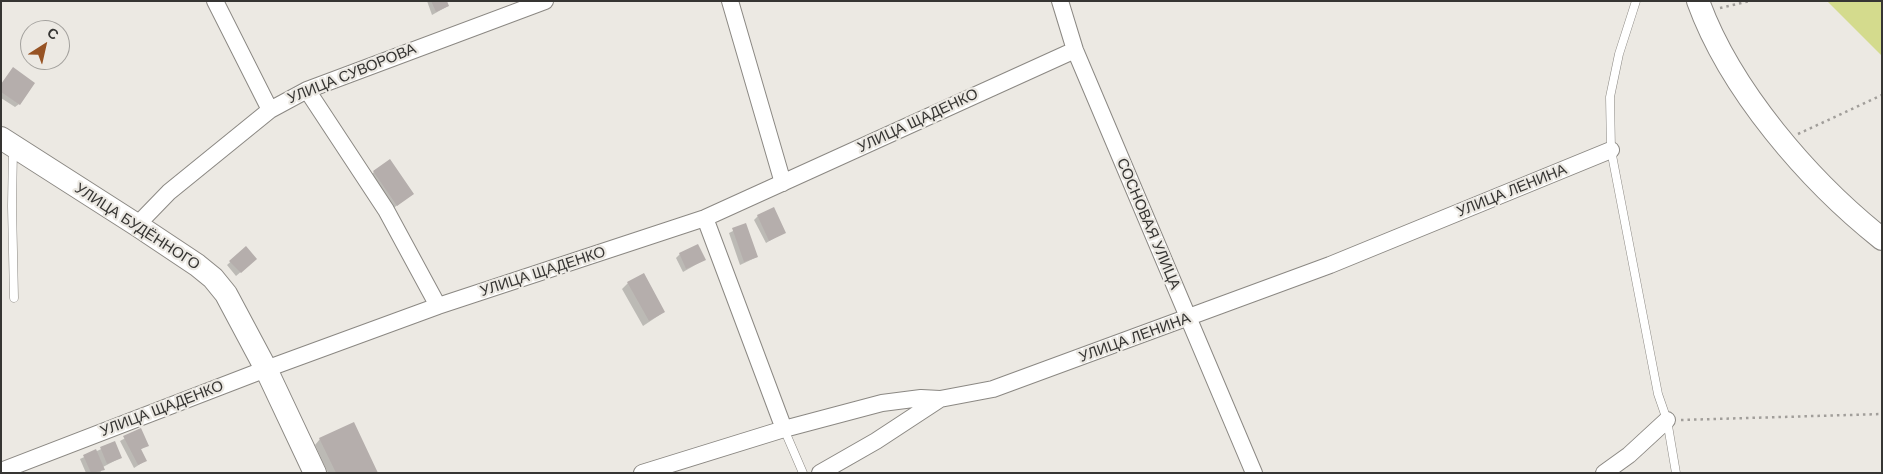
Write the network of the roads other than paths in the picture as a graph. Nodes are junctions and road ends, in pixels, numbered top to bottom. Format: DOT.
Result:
graph roads {
  1 [pos="215,1"];
  2 [pos="545,1"];
  3 [pos="730,1"];
  4 [pos="1060,1"];
  5 [pos="1636,1"];
  6 [pos="518,5"];
  7 [pos="1700,6"];
  8 [pos="1075,50"];
  9 [pos="307,90"];
  10 [pos="270,110"];
  11 [pos="7,142"];
  12 [pos="1611,150"];
  13 [pos="783,183"];
  14 [pos="705,218"];
  15 [pos="137,225"];
  16 [pos="1882,239"];
  17 [pos="14,298"];
  18 [pos="438,306"];
  19 [pos="1188,319"];
  20 [pos="266,369"];
  21 [pos="940,399"];
  22 [pos="1667,420"];
  23 [pos="784,429"];
  24 [pos="1,471"];
  25 [pos="315,473"];
  26 [pos="642,473"];
  27 [pos="803,473"];
  28 [pos="820,473"];
  29 [pos="1254,473"];
  30 [pos="1604,473"];
  31 [pos="1676,473"];
  1 -- 10 [label="street"];
  2 -- 6 [label="street, УЛИЦА СУВОРОВА"];
  3 -- 13 [label="street"];
  4 -- 8 [label="street, СОСНОВАЯ УЛИЦА"];
  5 -- 12 [label="lane"];
  6 -- 9 [label="street, УЛИЦА СУВОРОВА"];
  7 -- 16 [label="main road"];
  8 -- 13 [label="street, УЛИЦА ЩАДЕНКО"];
  8 -- 19 [label="street, СОСНОВАЯ УЛИЦА"];
  9 -- 10 [label="street, УЛИЦА СУВОРОВА"];
  9 -- 18 [label="street"];
  10 -- 15 [label="street, УЛИЦА СУВОРОВА"];
  11 -- 15 [label="main road, УЛИЦА БУДЁННОГО"];
  11 -- 17 [label="lane"];
  12 -- 19 [label="street, УЛИЦА ЛЕНИНА"];
  12 -- 22 [label="lane"];
  13 -- 14 [label="street, УЛИЦА ЩАДЕНКО"];
  14 -- 18 [label="street, УЛИЦА ЩАДЕНКО"];
  14 -- 23 [label="street"];
  15 -- 20 [label="main road, УЛИЦА БУДЁННОГО"];
  18 -- 20 [label="street, УЛИЦА ЩАДЕНКО"];
  19 -- 21 [label="street, УЛИЦА ЛЕНИНА"];
  19 -- 29 [label="street, СОСНОВАЯ УЛИЦА"];
  20 -- 24 [label="street, УЛИЦА ЩАДЕНКО"];
  20 -- 25 [label="main road, УЛИЦА БУДЁННОГО"];
  21 -- 23 [label="street, УЛИЦА ЛЕНИНА"];
  21 -- 28 [label="street"];
  22 -- 30 [label="street"];
  22 -- 31 [label="lane"];
  23 -- 26 [label="street, УЛИЦА ЛЕНИНА"];
  23 -- 27 [label="lane"];
}
